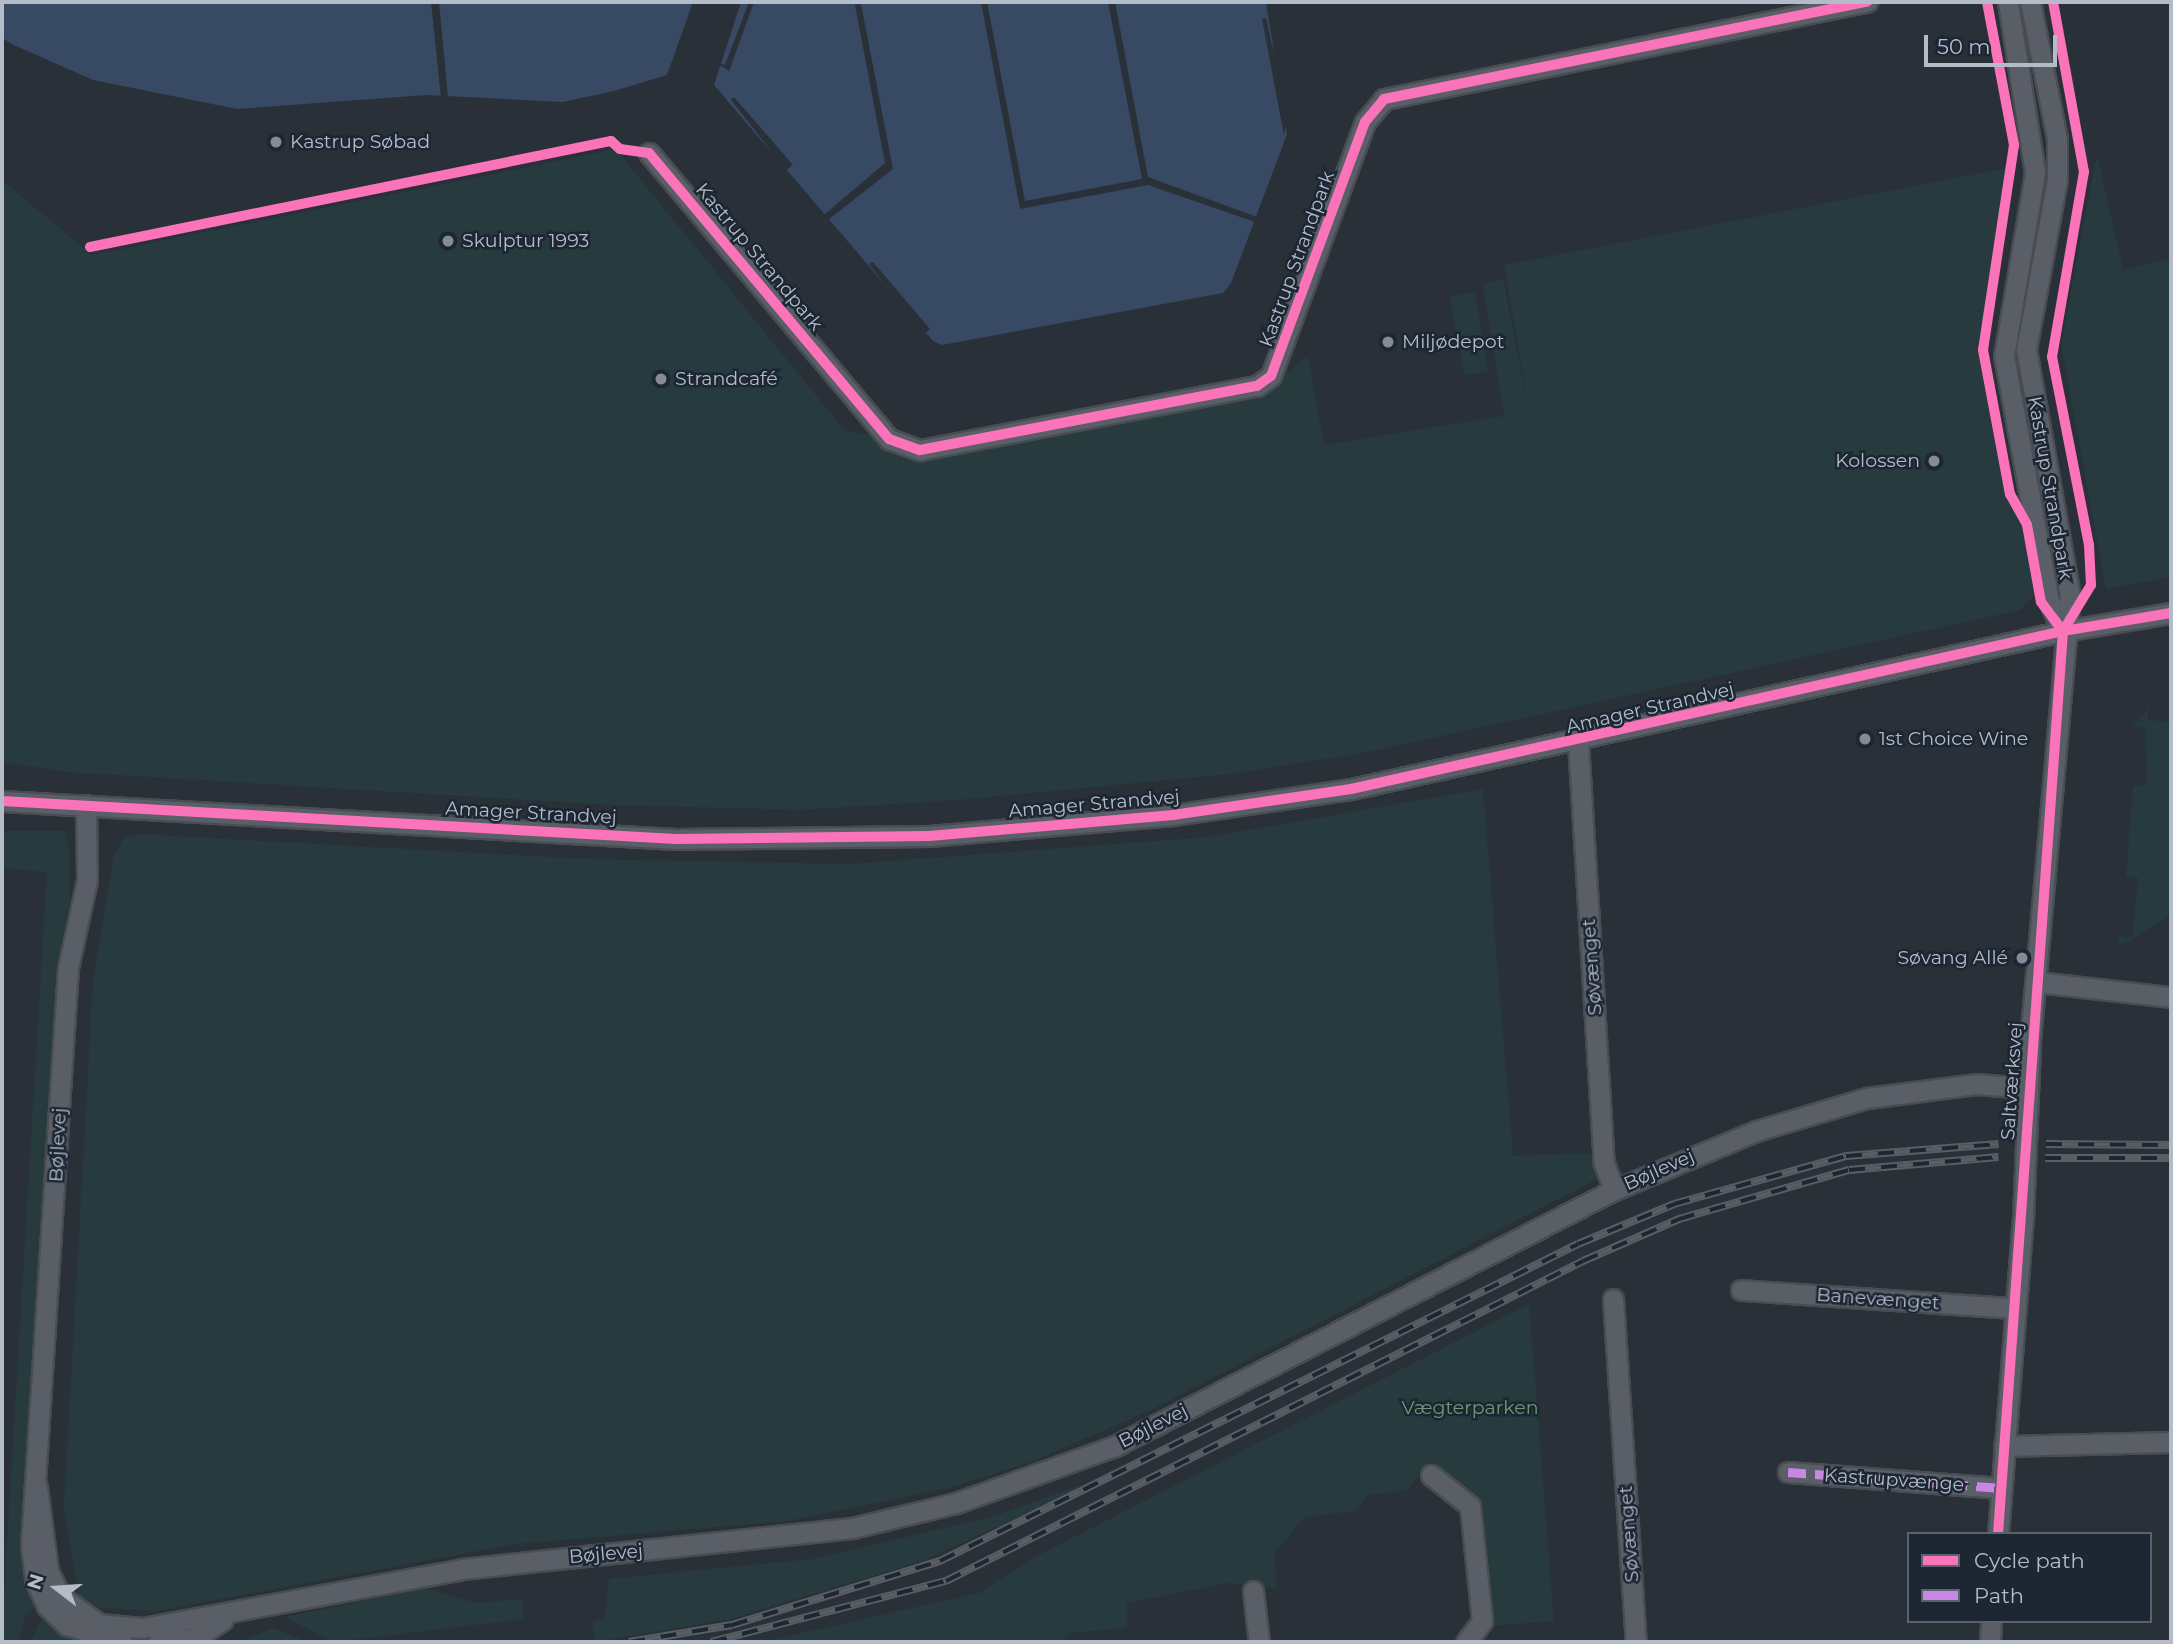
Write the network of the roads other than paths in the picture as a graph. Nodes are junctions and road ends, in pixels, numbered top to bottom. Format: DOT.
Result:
graph roads {
  1 [pos="1867,2"];
  2 [pos="2008,2"];
  3 [pos="2030,2"];
  4 [pos="649,153"];
  5 [pos="2171,614"];
  6 [pos="2063,631"];
  7 [pos="1578,742"];
  8 [pos="2,801"];
  9 [pos="86,804"];
  10 [pos="2037,982"];
  11 [pos="2171,997"];
  12 [pos="2027,1088"];
  13 [pos="1614,1190"];
  14 [pos="1741,1290"];
  15 [pos="1613,1299"];
  16 [pos="2015,1308"];
  17 [pos="2171,1442"];
  18 [pos="2004,1446"];
  19 [pos="1788,1472"];
  20 [pos="1431,1475"];
  21 [pos="37,1487"];
  22 [pos="2001,1489"];
  23 [pos="1998,1532"];
  24 [pos="1253,1591"];
  25 [pos="230,1616"];
  26 [pos="1991,1623"];
  27 [pos="122,1642"];
  28 [pos="158,1642"];
  29 [pos="1259,1642"];
  30 [pos="1466,1642"];
  31 [pos="1636,1642"];
  32 [pos="1990,1642"];
  1 -- 4 [label="street, Kastrup Strandpark"];
  2 -- 6 [label="street, Kastrup Strandpark"];
  3 -- 6 [label="street, Kastrup Strandpark"];
  5 -- 6 [label="street, Amager Strandvej"];
  6 -- 7 [label="street, Amager Strandvej"];
  6 -- 10 [label="street, Saltværksvej"];
  7 -- 9 [label="street, Amager Strandvej"];
  7 -- 13 [label="street, Søvænget"];
  8 -- 9 [label="street, Amager Strandvej"];
  9 -- 21 [label="street, Bøjlevej"];
  10 -- 11 [label="street"];
  10 -- 12 [label="street, Saltværksvej"];
  12 -- 13 [label="street, Bøjlevej"];
  12 -- 16 [label="street, Saltværksvej"];
  13 -- 25 [label="street, Bøjlevej"];
  14 -- 16 [label="street, Banevænget"];
  15 -- 31 [label="street, Søvænget"];
  16 -- 18 [label="street, Saltværksvej"];
  17 -- 18 [label="street"];
  18 -- 22 [label="street, Saltværksvej"];
  19 -- 22 [label="street, Kastrupvænge"];
  20 -- 30 [label="street"];
  21 -- 25 [label="street, Bøjlevej"];
  21 -- 27 [label="street, Bøjlevej"];
  22 -- 23 [label="street, Saltværksvej"];
  24 -- 29 [label="street"];
  25 -- 28 [label="street, Bøjlevej"];
  26 -- 32 [label="street"];
}
